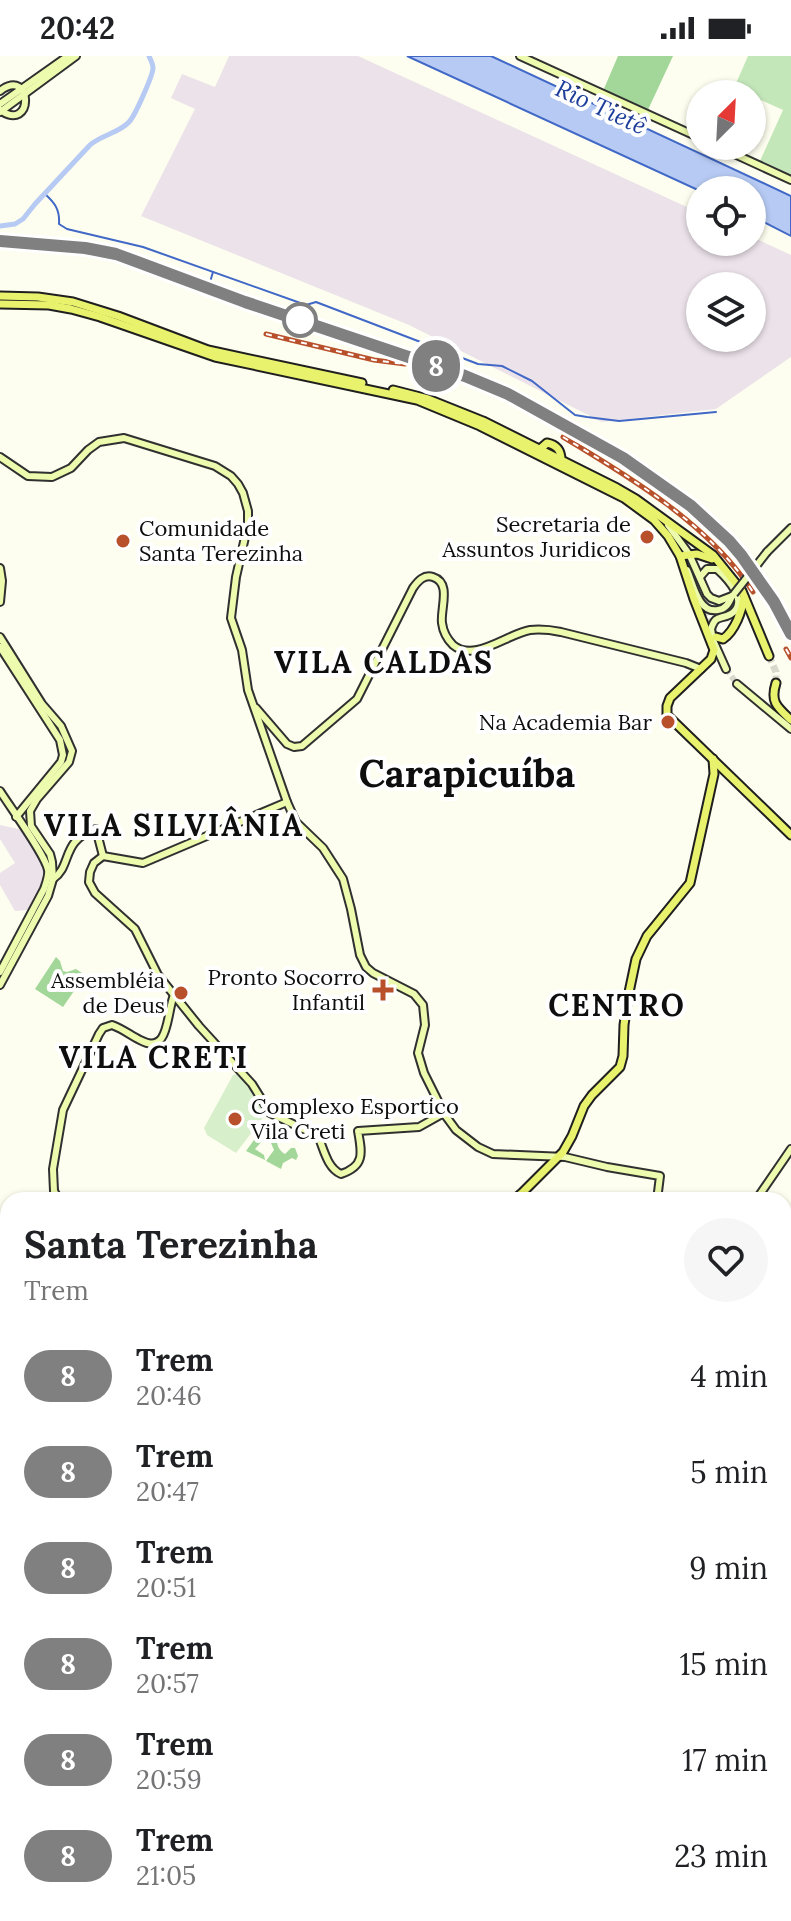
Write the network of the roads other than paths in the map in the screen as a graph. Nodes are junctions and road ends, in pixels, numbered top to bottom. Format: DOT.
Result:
graph roads {
  1 [pos="68,56"];
  2 [pos="76,56"];
  3 [pos="520,56"];
  4 [pos="0,81"];
  5 [pos="10,85"];
  6 [pos="0,91"];
  7 [pos="23,91"];
  8 [pos="0,109"];
  9 [pos="686,132"];
  10 [pos="747,160"];
  11 [pos="791,180"];
  12 [pos="0,296"];
  13 [pos="0,304"];
  14 [pos="0,457"];
  15 [pos="661,518"];
  16 [pos="789,530"];
  17 [pos="689,554"];
  18 [pos="680,556"];
  19 [pos="721,564"];
  20 [pos="0,568"];
  21 [pos="700,577"];
  22 [pos="738,594"];
  23 [pos="704,601"];
  24 [pos="0,602"];
  25 [pos="0,637"];
  26 [pos="713,637"];
  27 [pos="0,647"];
  28 [pos="769,656"];
  29 [pos="725,668"];
  30 [pos="701,669"];
  31 [pos="776,683"];
  32 [pos="737,684"];
  33 [pos="254,705"];
  34 [pos="790,726"];
  35 [pos="63,730"];
  36 [pos="60,740"];
  37 [pos="713,759"];
  38 [pos="725,771"];
  39 [pos="714,774"];
  40 [pos="0,791"];
  41 [pos="287,802"];
  42 [pos="18,814"];
  43 [pos="29,818"];
  44 [pos="21,825"];
  45 [pos="791,835"];
  46 [pos="103,856"];
  47 [pos="50,879"];
  48 [pos="0,972"];
  49 [pos="0,985"];
  50 [pos="174,995"];
  51 [pos="444,1113"];
  52 [pos="791,1149"];
  53 [pos="558,1157"];
  54 [pos="55,1192"];
  55 [pos="523,1192"];
  56 [pos="658,1192"];
  57 [pos="761,1192"];
  1 -- 7 [label="street"];
  2 -- 7 [label="street"];
  3 -- 9 [label="street"];
  4 -- 5 [label="street"];
  5 -- 6 [label="street"];
  5 -- 7 [label="street"];
  7 -- 8 [label="street"];
  7 -- 8 [label="street"];
  10 -- 11 [label="street"];
  12 -- 15 [label="main road"];
  13 -- 18 [label="main road"];
  14 -- 33 [label="street"];
  15 -- 17 [label="street"];
  15 -- 19 [label="main road"];
  16 -- 22 [label="street, bridge"];
  17 -- 18 [label="main road"];
  17 -- 19 [label="main road"];
  17 -- 21 [label="street"];
  18 -- 22 [label="street"];
  18 -- 23 [label="street"];
  18 -- 26 [label="main road"];
  19 -- 22 [label="main road"];
  20 -- 24 [label="street"];
  21 -- 22 [label="street"];
  21 -- 26 [label="street"];
  22 -- 26 [label="main road"];
  22 -- 28 [label="main road"];
  25 -- 35 [label="street"];
  26 -- 29 [label="street"];
  26 -- 30 [label="main road"];
  27 -- 36 [label="street"];
  30 -- 33 [label="street"];
  30 -- 37 [label="main road"];
  31 -- 34 [label="main road"];
  32 -- 34 [label="street"];
  33 -- 41 [label="street"];
  35 -- 36 [label="street"];
  35 -- 43 [label="street"];
  36 -- 42 [label="street"];
  37 -- 38 [label="main road"];
  37 -- 39 [label="main road"];
  38 -- 39 [label="main road"];
  38 -- 45 [label="main road"];
  39 -- 53 [label="main road"];
  40 -- 42 [label="street"];
  41 -- 46 [label="street"];
  41 -- 51 [label="street"];
  42 -- 43 [label="street"];
  42 -- 44 [label="street"];
  43 -- 44 [label="street"];
  43 -- 47 [label="street"];
  44 -- 47 [label="street"];
  46 -- 47 [label="street"];
  46 -- 50 [label="street"];
  47 -- 48 [label="street"];
  47 -- 49 [label="street"];
  50 -- 51 [label="street"];
  50 -- 54 [label="street"];
  51 -- 53 [label="street"];
  52 -- 57 [label="street"];
  53 -- 55 [label="main road"];
  53 -- 56 [label="street"];
}
